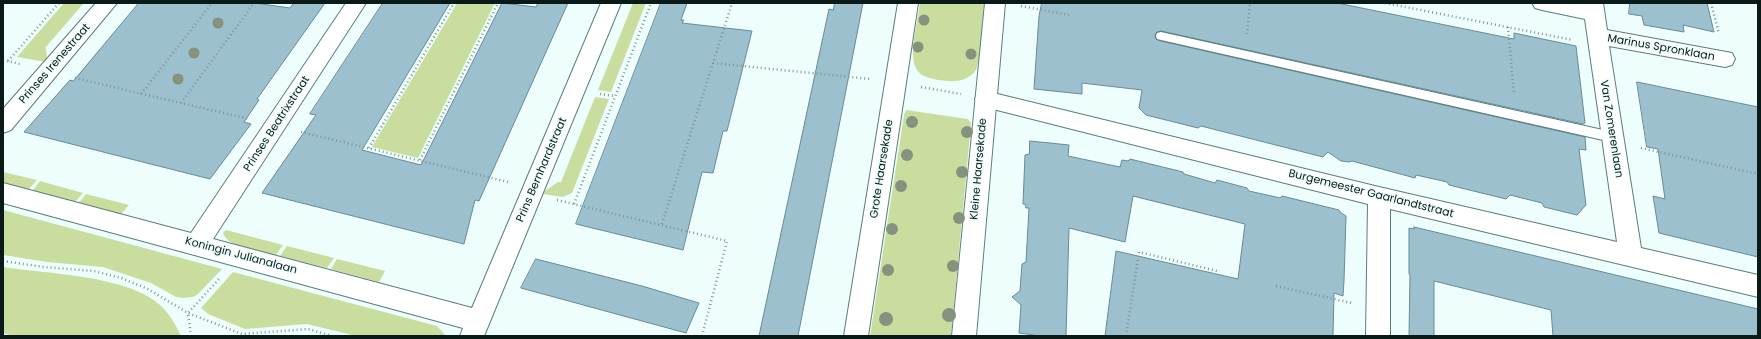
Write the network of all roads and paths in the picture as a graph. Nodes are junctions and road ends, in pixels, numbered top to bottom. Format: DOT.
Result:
graph roads {
  1 [pos="59,3"];
  2 [pos="107,3"];
  3 [pos="212,3"];
  4 [pos="254,3"];
  5 [pos="356,3"];
  6 [pos="454,3"];
  7 [pos="498,3"];
  8 [pos="611,3"];
  9 [pos="651,3"];
  10 [pos="732,3"];
  11 [pos="908,3"];
  12 [pos="1250,3"];
  13 [pos="1385,3"];
  14 [pos="1542,3"];
  15 [pos="1711,3"];
  16 [pos="1005,4"];
  17 [pos="1593,8"];
  18 [pos="1070,15"];
  19 [pos="1508,27"];
  20 [pos="1161,36"];
  21 [pos="1598,41"];
  22 [pos="1246,55"];
  23 [pos="1725,59"];
  24 [pos="8,61"];
  25 [pos="713,64"];
  26 [pos="895,83"];
  27 [pos="141,94"];
  28 [pos="985,98"];
  29 [pos="181,103"];
  30 [pos="1517,116"];
  31 [pos="3,124"];
  32 [pos="1613,139"];
  33 [pos="369,148"];
  34 [pos="420,160"];
  35 [pos="1758,174"];
  36 [pos="3,193"];
  37 [pos="531,194"];
  38 [pos="1379,197"];
  39 [pos="574,204"];
  40 [pos="662,224"];
  41 [pos="197,244"];
  42 [pos="237,255"];
  43 [pos="1630,255"];
  44 [pos="3,261"];
  45 [pos="1217,271"];
  46 [pos="1276,286"];
  47 [pos="1758,286"];
  48 [pos="1378,309"];
  49 [pos="188,313"];
  50 [pos="476,328"];
  51 [pos="191,336"];
  52 [pos="332,336"];
  53 [pos="702,336"];
  54 [pos="856,336"];
  55 [pos="964,336"];
  56 [pos="1126,336"];
  57 [pos="1378,336"];
  1 -- 24 [label="path"];
  2 -- 31 [label="street, Prinses Irenestraat"];
  3 -- 27 [label="path"];
  4 -- 29 [label="path"];
  5 -- 41 [label="street, Prinses Beatrixstraat"];
  6 -- 33 [label="path"];
  7 -- 34 [label="path"];
  8 -- 37 [label="street, Prins Bernhardstraat"];
  9 -- 39 [label="path"];
  10 -- 25 [label="path"];
  11 -- 26 [label="street, Grote Haarsekade"];
  12 -- 22 [label="path"];
  13 -- 19 [label="path"];
  14 -- 17 [label="street"];
  15 -- 23 [label="path"];
  16 -- 18 [label="path"];
  16 -- 28 [label="street, Kleine Haarsekade"];
  17 -- 21 [label="street, Van Zomerenlaan"];
  19 -- 21 [label="path"];
  19 -- 30 [label="path"];
  20 -- 22 [label="lane"];
  21 -- 23 [label="street, Marinus Spronklaan"];
  21 -- 32 [label="street, Van Zomerenlaan"];
  22 -- 30 [label="lane"];
  25 -- 26 [label="path"];
  25 -- 40 [label="path"];
  26 -- 28 [label="path"];
  26 -- 54 [label="street, Grote Haarsekade"];
  28 -- 38 [label="street, Burgemeester Gaarlandtstraat"];
  28 -- 55 [label="street, Kleine Haarsekade"];
  30 -- 32 [label="lane"];
  32 -- 35 [label="path"];
  32 -- 43 [label="street, Van Zomerenlaan"];
  36 -- 41 [label="street, Koningin Julianalaan"];
  37 -- 39 [label="path"];
  37 -- 50 [label="street, Prins Bernhardstraat"];
  38 -- 43 [label="street, Burgemeester Gaarlandtstraat"];
  38 -- 48 [label="street"];
  39 -- 40 [label="path"];
  40 -- 53 [label="path"];
  41 -- 42 [label="street, Koningin Julianalaan"];
  42 -- 49 [label="path"];
  42 -- 50 [label="street, Koningin Julianalaan"];
  43 -- 47 [label="street, Burgemeester Gaarlandtstraat"];
  44 -- 49 [label="path"];
  45 -- 56 [label="path"];
  46 -- 48 [label="path"];
  48 -- 57 [label="street"];
  49 -- 51 [label="path"];
  49 -- 52 [label="path"];
}
